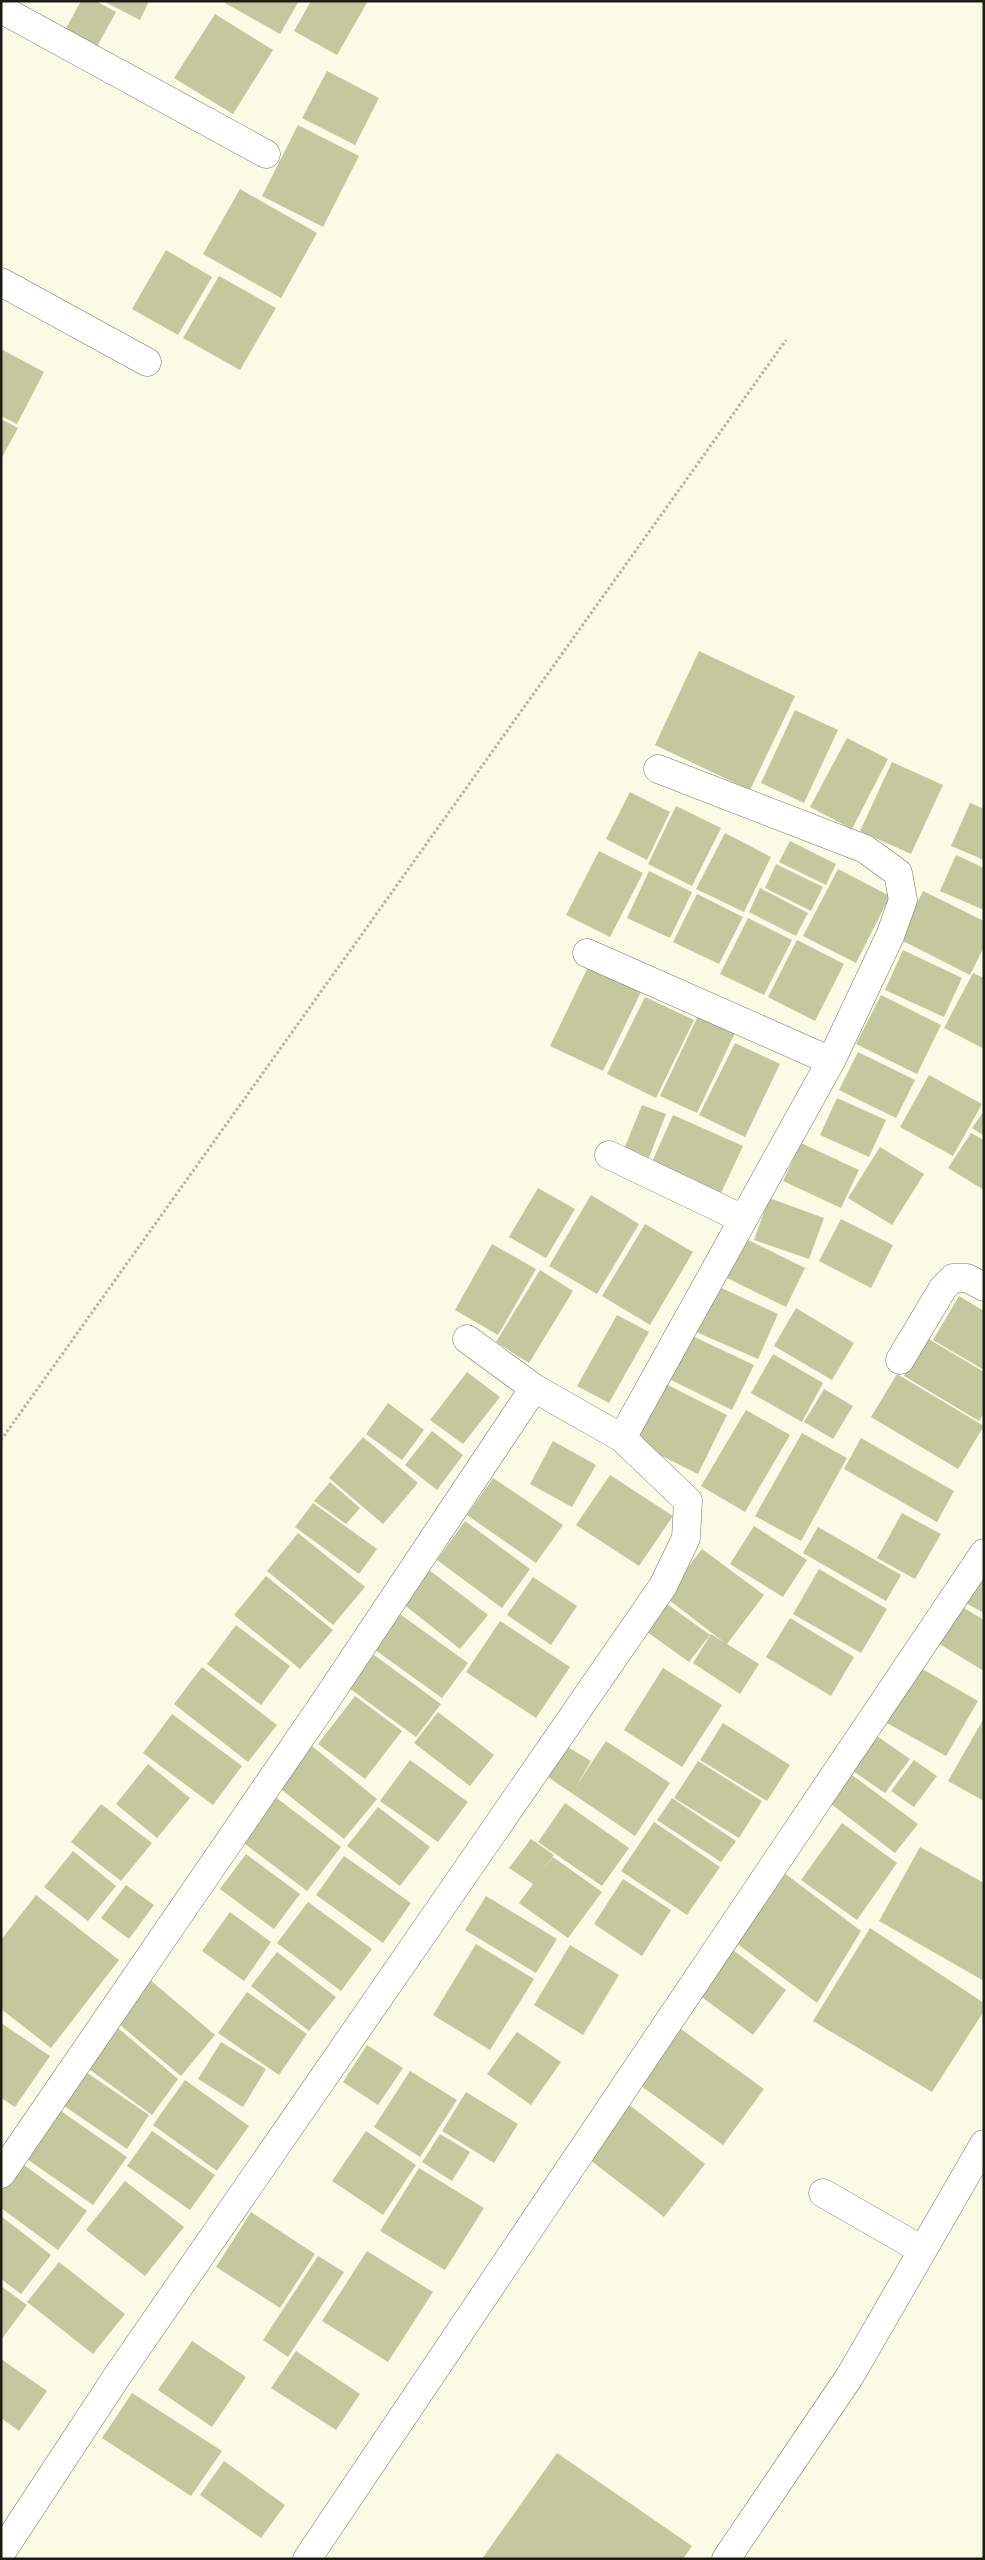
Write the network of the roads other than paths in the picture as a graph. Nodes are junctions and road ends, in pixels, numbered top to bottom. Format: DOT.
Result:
graph roads {
  1 [pos="1,9"];
  2 [pos="266,154"];
  3 [pos="1,282"];
  4 [pos="147,362"];
  5 [pos="658,768"];
  6 [pos="587,953"];
  7 [pos="831,1061"];
  8 [pos="609,1155"];
  9 [pos="743,1219"];
  10 [pos="984,1287"];
  11 [pos="467,1339"];
  12 [pos="900,1360"];
  13 [pos="534,1388"];
  14 [pos="622,1438"];
  15 [pos="984,1553"];
  16 [pos="984,2144"];
  17 [pos="1,2174"];
  18 [pos="823,2193"];
  19 [pos="922,2250"];
  20 [pos="1,2553"];
  21 [pos="307,2559"];
  22 [pos="726,2559"];
  1 -- 2 [label="street"];
  3 -- 4 [label="street"];
  5 -- 7 [label="street"];
  6 -- 7 [label="street"];
  7 -- 9 [label="street"];
  8 -- 9 [label="street"];
  9 -- 14 [label="street"];
  10 -- 12 [label="street"];
  11 -- 13 [label="street"];
  13 -- 14 [label="street"];
  13 -- 17 [label="street"];
  14 -- 20 [label="street"];
  15 -- 21 [label="street"];
  16 -- 19 [label="street"];
  18 -- 19 [label="street"];
  19 -- 22 [label="street"];
}
